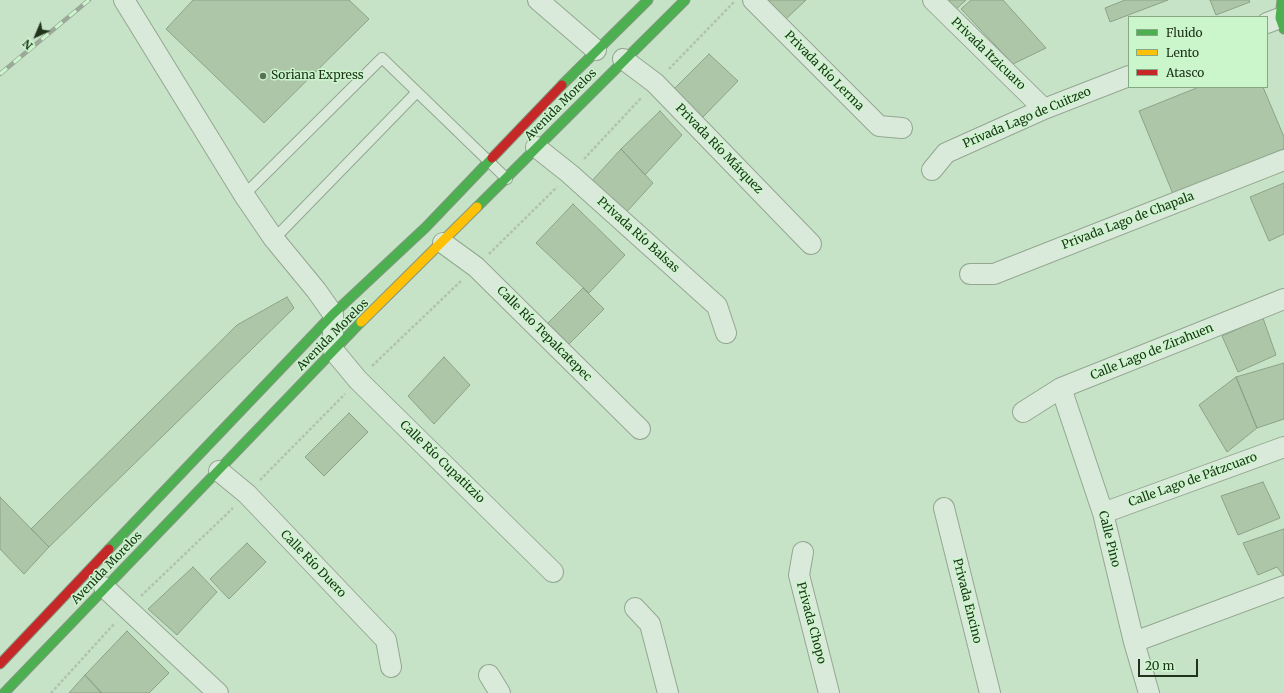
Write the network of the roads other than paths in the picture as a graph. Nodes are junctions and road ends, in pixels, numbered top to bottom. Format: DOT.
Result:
graph roads {
  1 [pos="124,0"];
  2 [pos="538,0"];
  3 [pos="648,0"];
  4 [pos="685,0"];
  5 [pos="753,0"];
  6 [pos="932,0"];
  7 [pos="596,50"];
  8 [pos="623,59"];
  9 [pos="1128,76"];
  10 [pos="416,93"];
  11 [pos="1044,109"];
  12 [pos="902,128"];
  13 [pos="536,147"];
  14 [pos="1284,160"];
  15 [pos="489,163"];
  16 [pos="932,170"];
  17 [pos="506,179"];
  18 [pos="244,195"];
  19 [pos="274,239"];
  20 [pos="443,243"];
  21 [pos="811,244"];
  22 [pos="970,274"];
  23 [pos="1284,299"];
  24 [pos="333,314"];
  25 [pos="726,333"];
  26 [pos="333,350"];
  27 [pos="1061,388"];
  28 [pos="1023,412"];
  29 [pos="640,430"];
  30 [pos="1284,447"];
  31 [pos="219,471"];
  32 [pos="944,508"];
  33 [pos="1103,512"];
  34 [pos="804,552"];
  35 [pos="553,572"];
  36 [pos="1284,586"];
  37 [pos="104,587"];
  38 [pos="635,608"];
  39 [pos="51,627"];
  40 [pos="1134,642"];
  41 [pos="0,664"];
  42 [pos="391,667"];
  43 [pos="489,675"];
  44 [pos="4,693"];
  45 [pos="218,693"];
  46 [pos="500,693"];
  47 [pos="668,693"];
  48 [pos="829,693"];
  49 [pos="990,693"];
  50 [pos="1149,693"];
  1 -- 18 [label="street"];
  2 -- 7 [label="street"];
  3 -- 7 [label="main road, Avenida Morelos"];
  4 -- 8 [label="main road, Avenida Morelos"];
  5 -- 12 [label="street, Privada Río Lerma"];
  6 -- 11 [label="street, Privada Itzicuaro"];
  7 -- 15 [label="main road, Avenida Morelos"];
  8 -- 13 [label="main road, Avenida Morelos"];
  8 -- 21 [label="street, Privada Río Márquez"];
  9 -- 11 [label="street, Privada Lago de Cuitzeo"];
  10 -- 15 [label="lane"];
  10 -- 18 [label="lane"];
  10 -- 19 [label="lane"];
  11 -- 16 [label="street, Privada Lago de Cuitzeo"];
  13 -- 17 [label="main road, Avenida Morelos"];
  13 -- 25 [label="street, Privada Río Balsas"];
  14 -- 22 [label="street, Privada Lago de Chapala"];
  15 -- 17 [label="lane"];
  15 -- 24 [label="main road, Avenida Morelos"];
  17 -- 20 [label="main road, Avenida Morelos"];
  18 -- 19 [label="street"];
  19 -- 24 [label="street"];
  20 -- 26 [label="main road, Avenida Morelos"];
  20 -- 29 [label="street, Calle Río Tepalcatepec"];
  23 -- 27 [label="street, Calle Lago de Zirahuen"];
  24 -- 26 [label="street"];
  24 -- 39 [label="main road, Avenida Morelos"];
  26 -- 31 [label="main road, Avenida Morelos"];
  26 -- 35 [label="street, Calle Río Cupatitzio"];
  27 -- 28 [label="street, Calle Lago de Zirahuen"];
  27 -- 33 [label="street, Calle Pino"];
  30 -- 33 [label="street, Calle Lago de Pátzcuaro"];
  31 -- 37 [label="main road, Avenida Morelos"];
  31 -- 42 [label="street, Calle Río Duero"];
  32 -- 49 [label="street, Privada Encino"];
  33 -- 40 [label="street, Calle Pino"];
  34 -- 48 [label="street, Privada Chopo"];
  36 -- 40 [label="street"];
  37 -- 39 [label="main road, Avenida Morelos"];
  37 -- 45 [label="street"];
  38 -- 47 [label="street"];
  39 -- 41 [label="main road, Avenida Morelos"];
  39 -- 44 [label="main road, Avenida Morelos"];
  40 -- 50 [label="street, Calle Pino"];
  43 -- 46 [label="street"];
}
